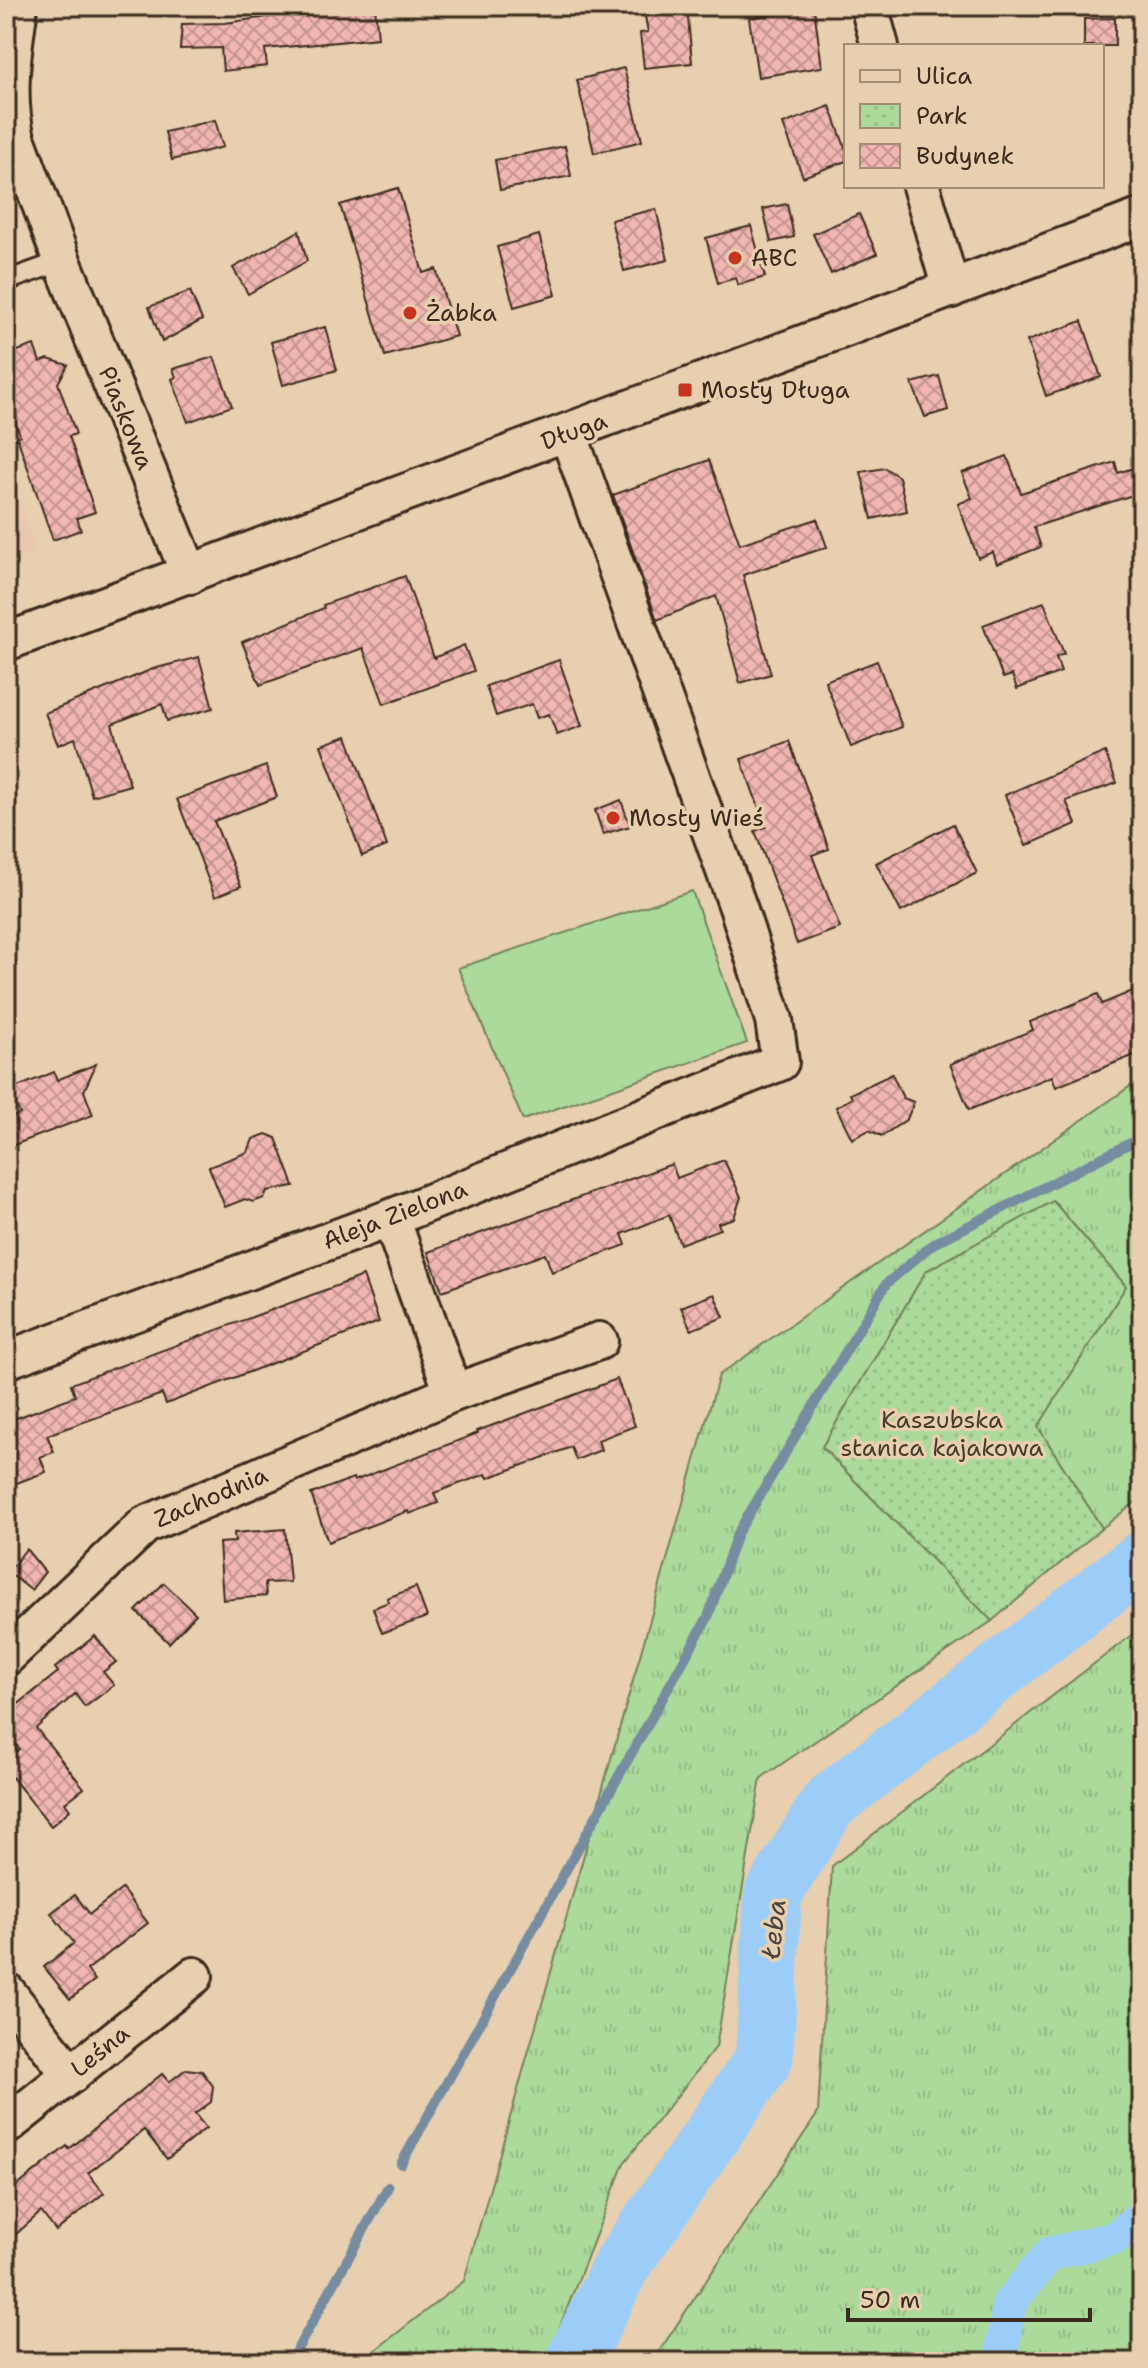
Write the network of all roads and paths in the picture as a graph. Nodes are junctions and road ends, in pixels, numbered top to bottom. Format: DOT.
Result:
graph roads {
  1 [pos="19,6"];
  2 [pos="869,6"];
  3 [pos="879,44"];
  4 [pos="922,188"];
  5 [pos="1142,217"];
  6 [pos="62,261"];
  7 [pos="6,281"];
  8 [pos="951,289"];
  9 [pos="568,433"];
  10 [pos="190,575"];
  11 [pos="6,642"];
  12 [pos="391,1218"];
  13 [pos="599,1341"];
  14 [pos="6,1360"];
  15 [pos="453,1393"];
  16 [pos="6,1657"];
  17 [pos="194,1976"];
  18 [pos="6,1991"];
  19 [pos="71,2075"];
  20 [pos="6,2126"];
  1 -- 6 [label="street, Piaskowa"];
  2 -- 3 [label="street"];
  4 -- 8 [label="street"];
  5 -- 8 [label="street, Długa"];
  6 -- 7 [label="lane"];
  6 -- 10 [label="street, Piaskowa"];
  8 -- 9 [label="street, Długa"];
  9 -- 10 [label="street, Długa"];
  9 -- 12 [label="street, Aleja Zielona"];
  10 -- 11 [label="street, Długa"];
  12 -- 14 [label="street, Aleja Zielona"];
  12 -- 15 [label="street"];
  13 -- 15 [label="street, Zachodnia"];
  15 -- 16 [label="street, Zachodnia"];
  17 -- 19 [label="street, Leśna"];
  18 -- 19 [label="street"];
  19 -- 20 [label="street, Leśna"];
}
